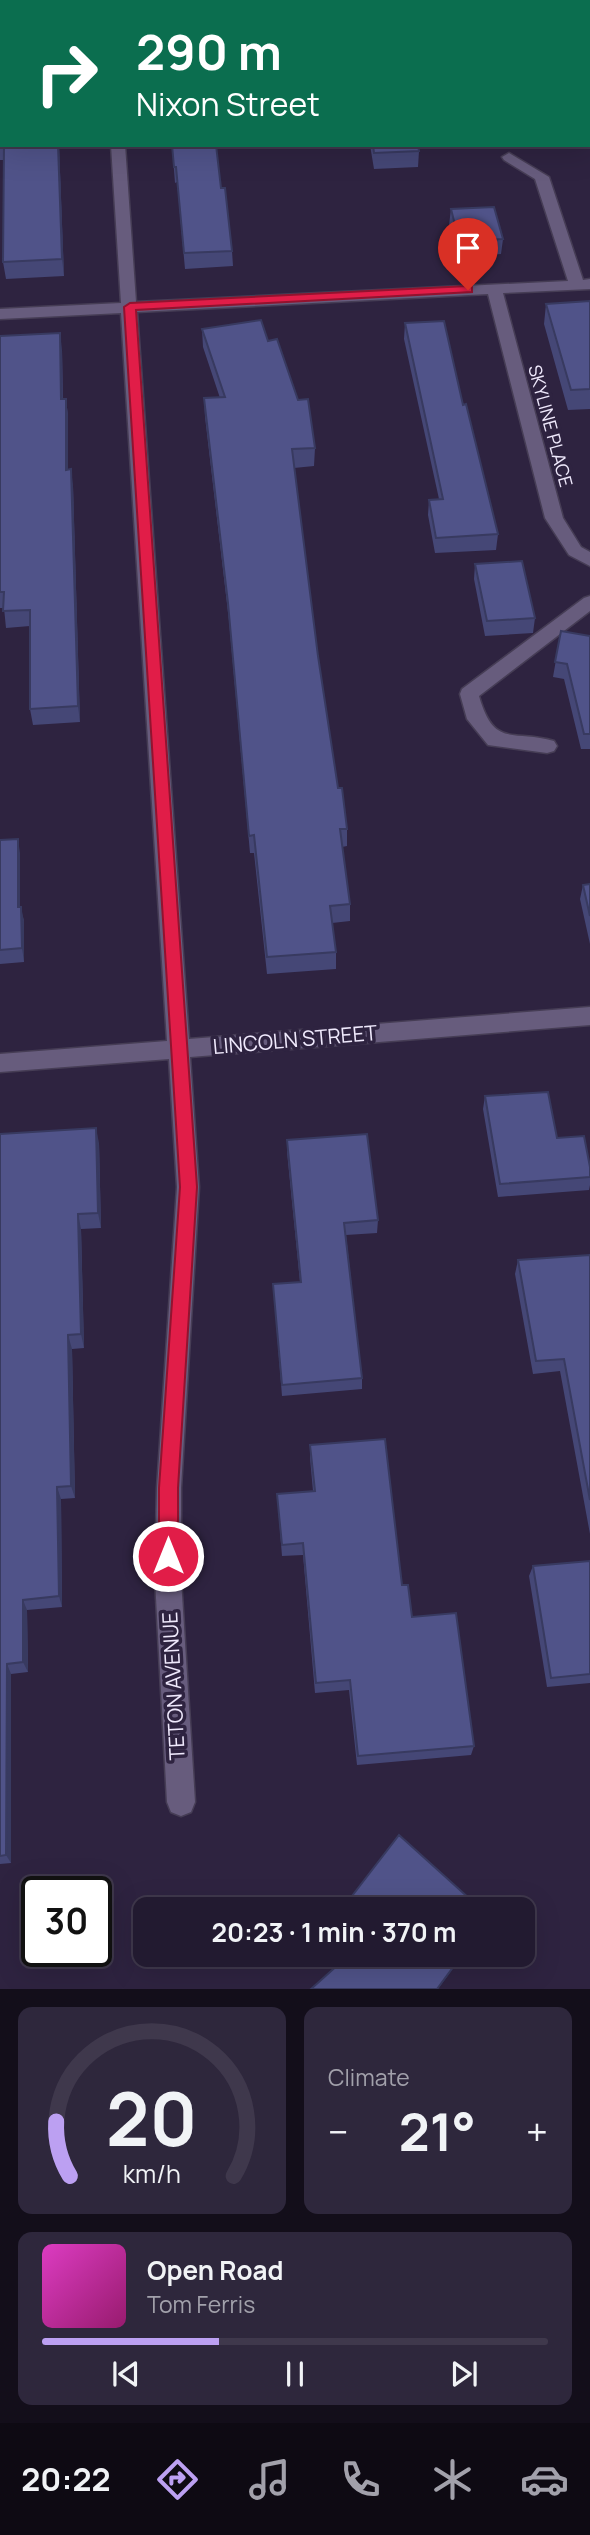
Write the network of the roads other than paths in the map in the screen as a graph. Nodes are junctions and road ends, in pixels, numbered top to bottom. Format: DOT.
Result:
graph roads {
  1 [pos="118,147"];
  2 [pos="509,156"];
  3 [pos="584,284"];
  4 [pos="494,289"];
  5 [pos="130,307"];
  6 [pos="0,314"];
  7 [pos="590,560"];
  8 [pos="590,602"];
  9 [pos="547,746"];
  10 [pos="590,1016"];
  11 [pos="177,1049"];
  12 [pos="0,1063"];
  13 [pos="181,1802"];
  1 -- 5 [label="street, TETON AVENUE"];
  2 -- 3 [label="street"];
  3 -- 4 [label="street"];
  4 -- 5 [label="street"];
  4 -- 7 [label="street, SKYLINE PLACE"];
  5 -- 6 [label="street"];
  5 -- 11 [label="street, TETON AVENUE"];
  8 -- 9 [label="street"];
  10 -- 11 [label="street, LINCOLN STREET"];
  11 -- 12 [label="street, LINCOLN STREET"];
  11 -- 13 [label="street, TETON AVENUE"];
}
